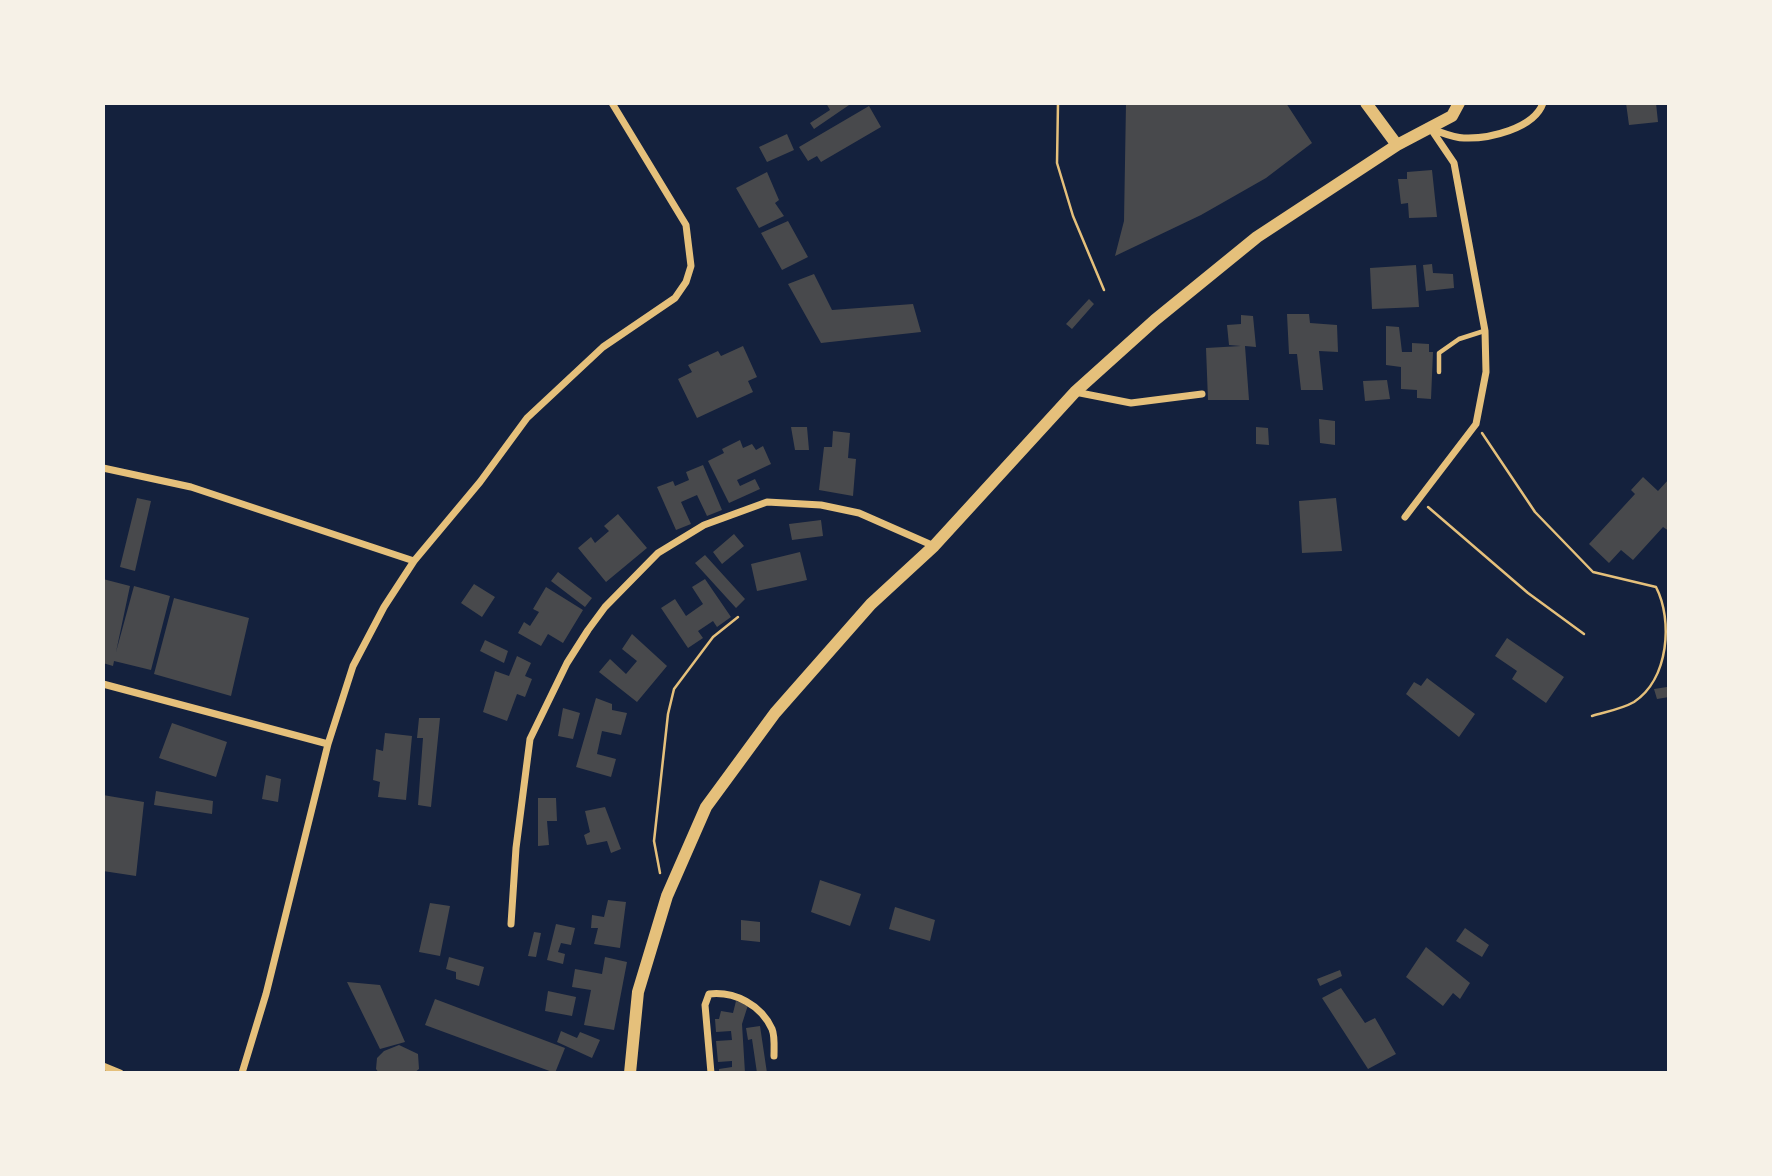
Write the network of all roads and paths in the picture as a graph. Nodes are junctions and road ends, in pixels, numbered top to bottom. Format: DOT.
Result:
graph roads {
  1 [pos="612,103"];
  2 [pos="1058,103"];
  3 [pos="1366,103"];
  4 [pos="1459,103"];
  5 [pos="1543,103"];
  6 [pos="1431,129"];
  7 [pos="1397,145"];
  8 [pos="1104,290"];
  9 [pos="1485,331"];
  10 [pos="1438,372"];
  11 [pos="1075,392"];
  12 [pos="1202,394"];
  13 [pos="1476,424"];
  14 [pos="103,468"];
  15 [pos="1417,498"];
  16 [pos="1405,517"];
  17 [pos="934,546"];
  18 [pos="414,561"];
  19 [pos="738,617"];
  20 [pos="1584,634"];
  21 [pos="103,684"];
  22 [pos="1592,716"];
  23 [pos="328,744"];
  24 [pos="667,896"];
  25 [pos="511,924"];
  26 [pos="774,1056"];
  27 [pos="103,1066"];
  28 [pos="120,1073"];
  29 [pos="242,1073"];
  30 [pos="630,1073"];
  31 [pos="711,1073"];
  1 -- 18 [label="street"];
  2 -- 8 [label="path"];
  3 -- 7 [label="main road"];
  4 -- 6 [label="main road"];
  5 -- 6 [label="street"];
  6 -- 7 [label="main road"];
  6 -- 9 [label="street"];
  7 -- 11 [label="main road"];
  9 -- 10 [label="lane"];
  9 -- 13 [label="street"];
  11 -- 12 [label="street"];
  11 -- 17 [label="main road"];
  13 -- 15 [label="street"];
  13 -- 22 [label="path"];
  14 -- 18 [label="street"];
  15 -- 16 [label="street"];
  15 -- 20 [label="path"];
  17 -- 24 [label="main road"];
  17 -- 25 [label="street"];
  18 -- 23 [label="street"];
  19 -- 24 [label="path"];
  21 -- 23 [label="street"];
  23 -- 29 [label="street"];
  24 -- 30 [label="main road"];
  26 -- 31 [label="street"];
  27 -- 28 [label="street"];
}
